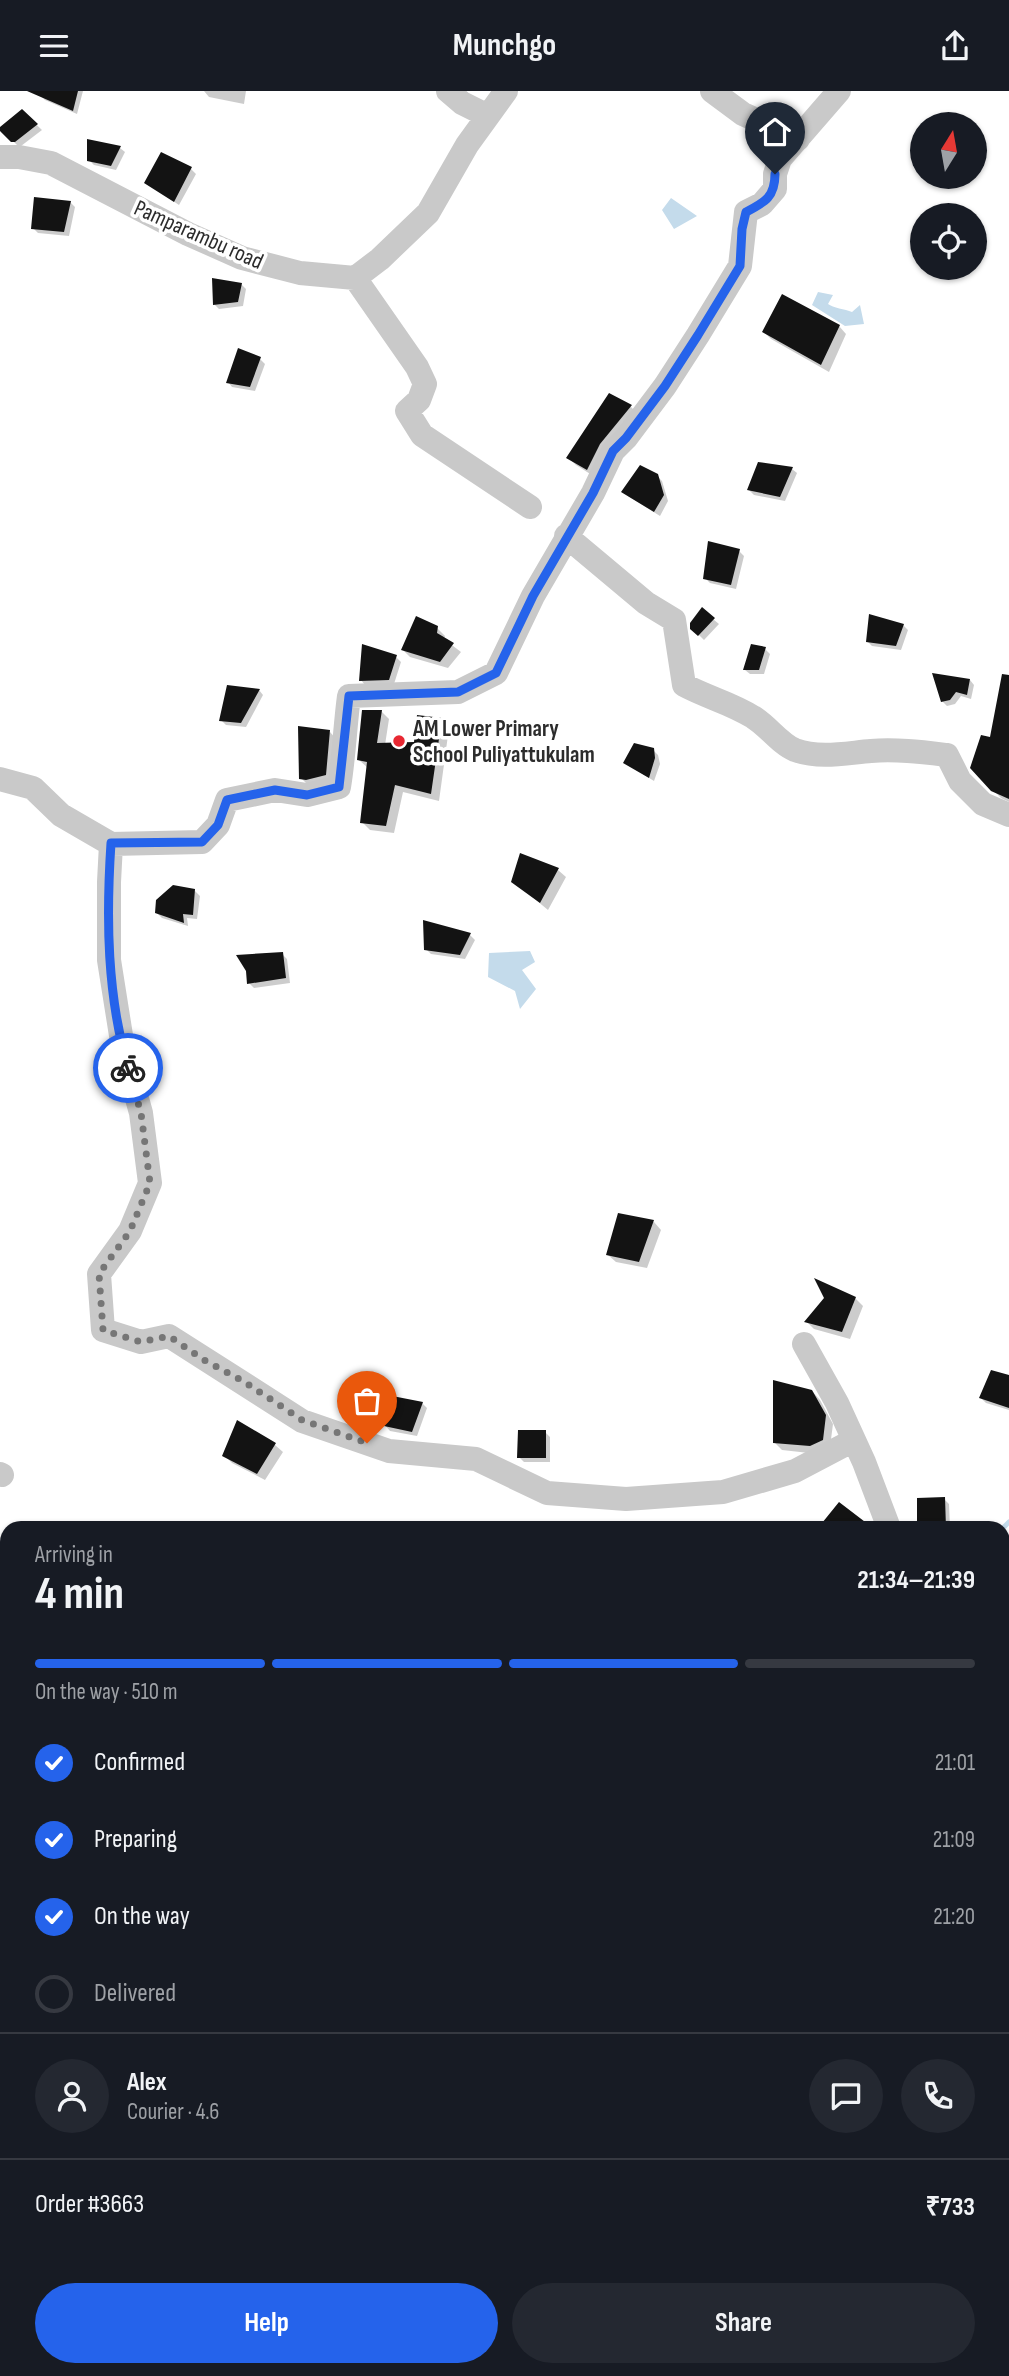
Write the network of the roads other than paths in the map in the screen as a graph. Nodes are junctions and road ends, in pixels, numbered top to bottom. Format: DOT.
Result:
graph roads {
  1 [pos="448,91"];
  2 [pos="506,91"];
  3 [pos="712,91"];
  4 [pos="839,91"];
  5 [pos="488,116"];
  6 [pos="797,139"];
  7 [pos="5,158"];
  8 [pos="355,278"];
  9 [pos="530,507"];
  10 [pos="566,536"];
  11 [pos="0,779"];
  12 [pos="1009,815"];
  13 [pos="111,843"];
  14 [pos="804,1344"];
  15 [pos="854,1440"];
  16 [pos="886,1521"];
  1 -- 5 [label="street"];
  2 -- 5 [label="street"];
  3 -- 6 [label="street"];
  4 -- 6 [label="street"];
  5 -- 8 [label="street"];
  6 -- 10 [label="street"];
  7 -- 8 [label="street, Pamparambu road"];
  8 -- 9 [label="street"];
  10 -- 12 [label="street"];
  10 -- 13 [label="street"];
  11 -- 13 [label="street"];
  13 -- 15 [label="street"];
  14 -- 15 [label="street"];
  15 -- 16 [label="street"];
}
